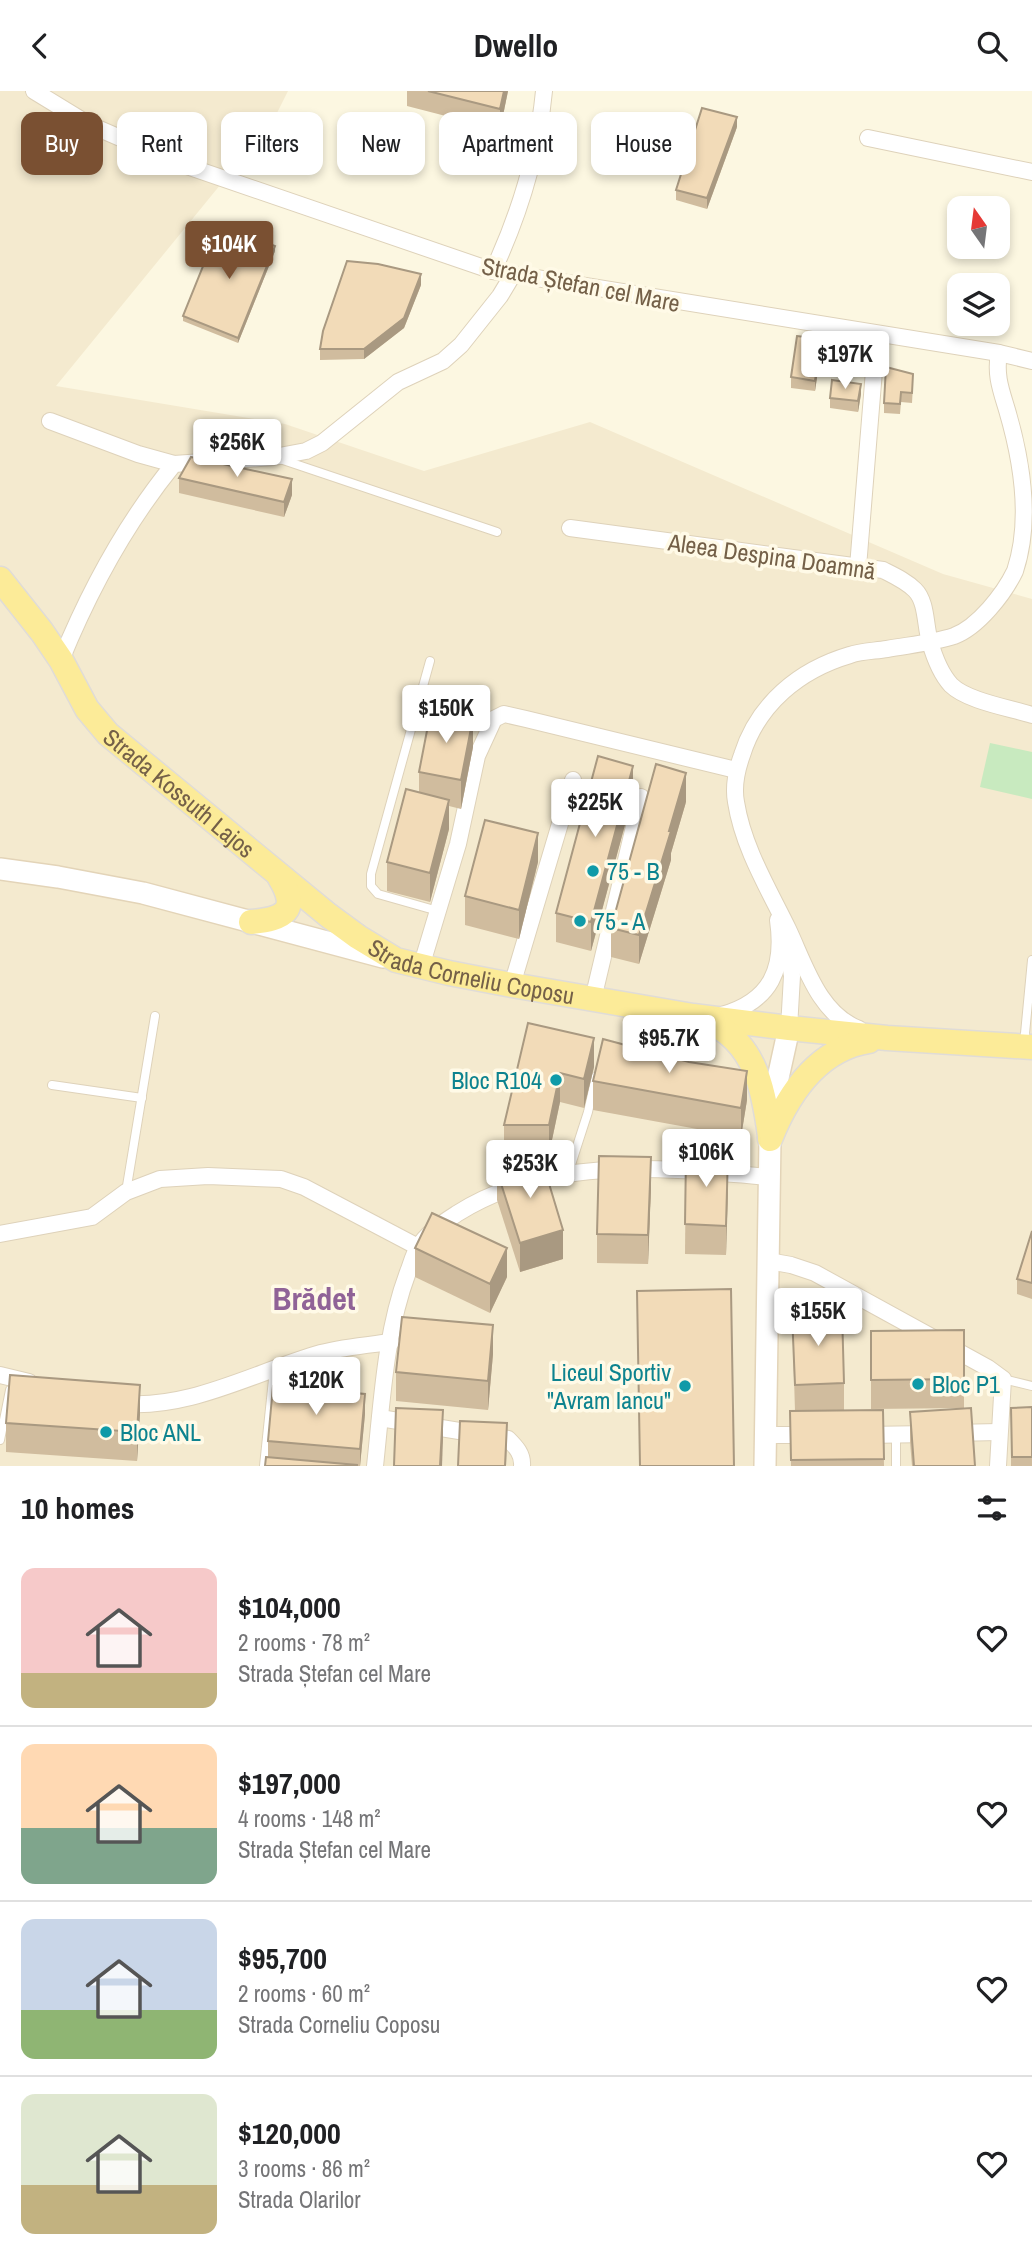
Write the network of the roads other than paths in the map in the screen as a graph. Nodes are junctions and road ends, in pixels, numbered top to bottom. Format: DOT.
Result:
graph roads {
  1 [pos="34,91"];
  2 [pos="544,91"];
  3 [pos="869,138"];
  4 [pos="1032,172"];
  5 [pos="494,271"];
  6 [pos="512,276"];
  7 [pos="877,334"];
  8 [pos="999,353"];
  9 [pos="1032,361"];
  10 [pos="50,421"];
  11 [pos="274,457"];
  12 [pos="174,464"];
  13 [pos="570,528"];
  14 [pos="497,531"];
  15 [pos="858,567"];
  16 [pos="3,583"];
  17 [pos="930,642"];
  18 [pos="61,660"];
  19 [pos="430,661"];
  20 [pos="1032,715"];
  21 [pos="737,770"];
  22 [pos="573,780"];
  23 [pos="641,797"];
  24 [pos="0,869"];
  25 [pos="280,877"];
  26 [pos="777,908"];
  27 [pos="438,911"];
  28 [pos="251,922"];
  29 [pos="396,960"];
  30 [pos="1032,960"];
  31 [pos="421,967"];
  32 [pos="512,985"];
  33 [pos="593,999"];
  34 [pos="155,1016"];
  35 [pos="693,1016"];
  36 [pos="789,1028"];
  37 [pos="887,1038"];
  38 [pos="1028,1047"];
  39 [pos="599,1061"];
  40 [pos="52,1085"];
  41 [pos="142,1098"];
  42 [pos="770,1139"];
  43 [pos="569,1174"];
  44 [pos="769,1177"];
  45 [pos="126,1192"];
  46 [pos="0,1234"];
  47 [pos="418,1247"];
  48 [pos="768,1261"];
  49 [pos="391,1342"];
  50 [pos="274,1370"];
  51 [pos="6,1376"];
  52 [pos="1003,1379"];
  53 [pos="1032,1386"];
  54 [pos="47,1387"];
  55 [pos="104,1402"];
  56 [pos="380,1418"];
  57 [pos="999,1432"];
  58 [pos="895,1434"];
  59 [pos="765,1435"];
  60 [pos="0,1440"];
  61 [pos="264,1466"];
  62 [pos="375,1466"];
  63 [pos="522,1466"];
  64 [pos="765,1466"];
  65 [pos="896,1466"];
  66 [pos="998,1466"];
  1 -- 5 [label="street, Strada Ștefan cel Mare"];
  2 -- 5 [label="street"];
  3 -- 4 [label="street"];
  5 -- 6 [label="street, Strada Ștefan cel Mare"];
  6 -- 7 [label="street, Strada Ștefan cel Mare"];
  6 -- 11 [label="street"];
  7 -- 8 [label="street, Strada Ștefan cel Mare"];
  7 -- 15 [label="street"];
  8 -- 9 [label="street, Strada Ștefan cel Mare"];
  8 -- 17 [label="street"];
  10 -- 12 [label="street"];
  11 -- 12 [label="street"];
  11 -- 14 [label="lane"];
  12 -- 18 [label="street"];
  13 -- 15 [label="street, Aleea Despina Doamnă"];
  15 -- 17 [label="street, Aleea Despina Doamnă"];
  16 -- 18 [label="main road, Strada Kossuth Lajos"];
  17 -- 20 [label="street, Aleea Despina Doamnă"];
  17 -- 21 [label="street"];
  18 -- 25 [label="main road, Strada Kossuth Lajos"];
  19 -- 27 [label="lane"];
  21 -- 26 [label="street"];
  21 -- 27 [label="street"];
  22 -- 32 [label="street"];
  23 -- 33 [label="street"];
  24 -- 28 [label="street, Strada Corneliu Coposu"];
  25 -- 28 [label="main road"];
  25 -- 29 [label="main road, Strada Kossuth Lajos"];
  26 -- 35 [label="street"];
  26 -- 36 [label="street"];
  26 -- 37 [label="street"];
  27 -- 31 [label="street"];
  28 -- 29 [label="street, Strada Corneliu Coposu"];
  29 -- 31 [label="main road, Strada Corneliu Coposu"];
  30 -- 38 [label="lane"];
  31 -- 32 [label="main road, Strada Corneliu Coposu"];
  32 -- 33 [label="main road, Strada Corneliu Coposu"];
  33 -- 35 [label="main road, Strada Corneliu Coposu"];
  34 -- 41 [label="lane"];
  35 -- 36 [label="main road, Strada Corneliu Coposu"];
  35 -- 42 [label="main road"];
  36 -- 37 [label="main road, Strada Corneliu Coposu"];
  36 -- 42 [label="street"];
  37 -- 38 [label="main road, Strada Corneliu Coposu"];
  37 -- 42 [label="main road"];
  39 -- 43 [label="lane"];
  40 -- 41 [label="lane"];
  41 -- 45 [label="lane"];
  42 -- 44 [label="street"];
  43 -- 44 [label="street"];
  43 -- 47 [label="street"];
  44 -- 48 [label="street"];
  45 -- 46 [label="street"];
  45 -- 47 [label="street"];
  47 -- 49 [label="street"];
  48 -- 52 [label="street"];
  48 -- 59 [label="street"];
  49 -- 50 [label="street"];
  49 -- 56 [label="street"];
  50 -- 55 [label="street"];
  50 -- 61 [label="lane"];
  51 -- 54 [label="street"];
  51 -- 60 [label="lane"];
  52 -- 53 [label="lane"];
  52 -- 57 [label="street"];
  56 -- 62 [label="street"];
  56 -- 63 [label="street"];
  57 -- 58 [label="street"];
  57 -- 66 [label="street"];
  58 -- 59 [label="street"];
  58 -- 65 [label="lane"];
  59 -- 64 [label="street"];
}
